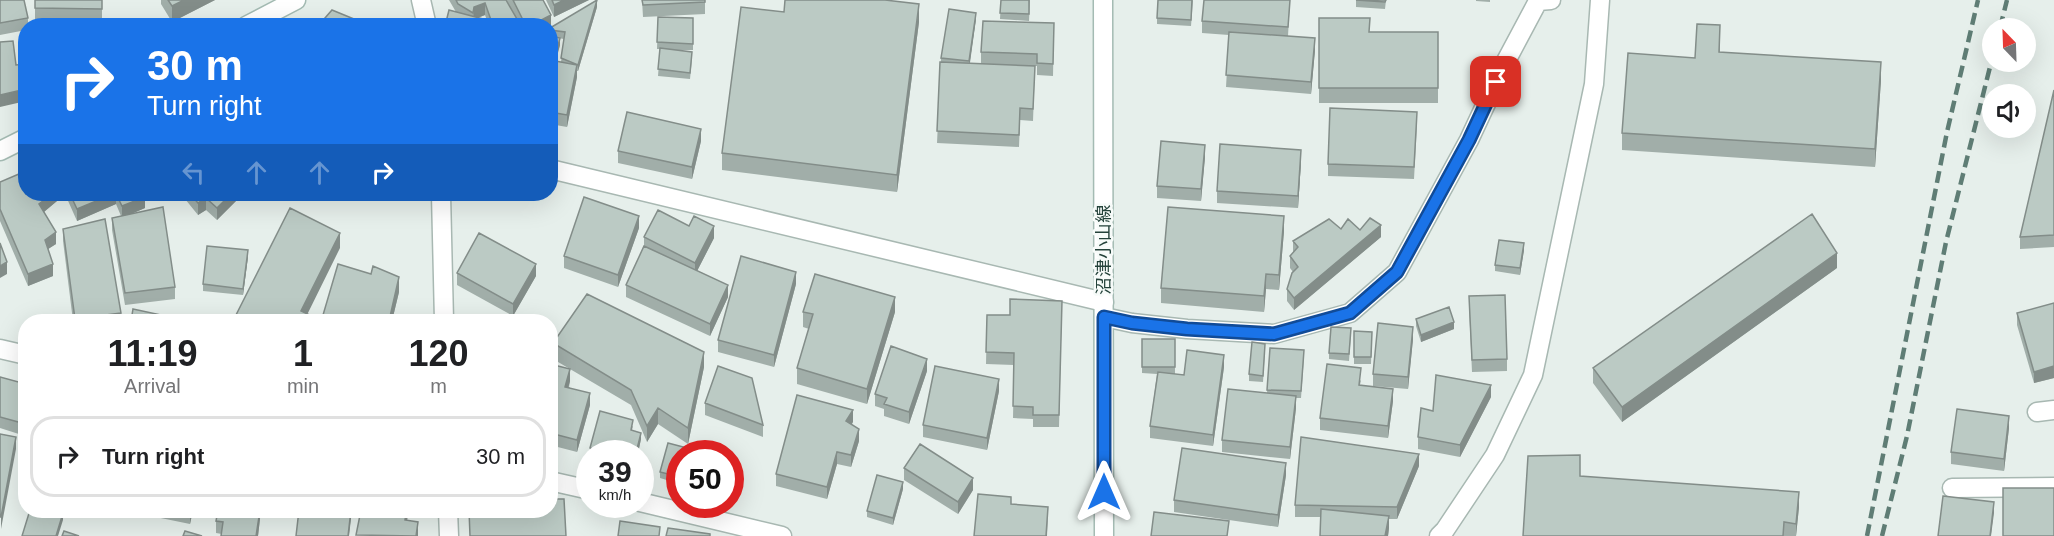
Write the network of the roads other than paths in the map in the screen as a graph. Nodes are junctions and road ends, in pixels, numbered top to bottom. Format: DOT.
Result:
graph roads {
  1 [pos="296,0"];
  2 [pos="421,0"];
  3 [pos="1102,0"];
  4 [pos="1538,0"];
  5 [pos="1551,0"];
  6 [pos="1600,0"];
  7 [pos="261,18"];
  8 [pos="426,18"];
  9 [pos="18,142"];
  10 [pos="0,151"];
  11 [pos="558,170"];
  12 [pos="441,201"];
  13 [pos="1104,309"];
  14 [pos="444,314"];
  15 [pos="0,349"];
  16 [pos="18,353"];
  17 [pos="558,482"];
  18 [pos="576,486"];
  19 [pos="2054,487"];
  20 [pos="1952,489"];
  21 [pos="654,505"];
  22 [pos="448,518"];
  23 [pos="449,536"];
  24 [pos="782,536"];
  25 [pos="1104,536"];
  26 [pos="1439,536"];
  1 -- 7 [label="street"];
  2 -- 8 [label="street"];
  3 -- 13 [label="street, 沼津小山線"];
  4 -- 5 [label="street"];
  4 -- 13 [label="street"];
  6 -- 26 [label="street"];
  9 -- 10 [label="street"];
  11 -- 13 [label="street"];
  12 -- 14 [label="street"];
  13 -- 25 [label="street, 沼津小山線"];
  15 -- 16 [label="street"];
  17 -- 18 [label="street"];
  19 -- 20 [label="street"];
  21 -- 24 [label="street"];
  22 -- 23 [label="street"];
}
